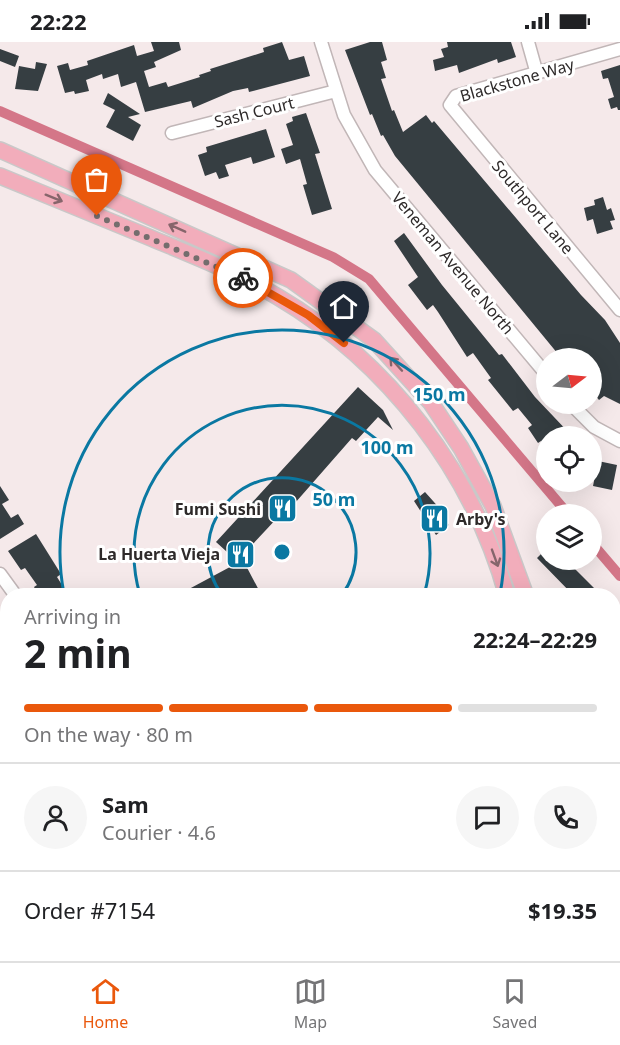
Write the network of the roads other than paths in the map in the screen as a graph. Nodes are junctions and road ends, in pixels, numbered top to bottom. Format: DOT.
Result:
graph roads {
  1 [pos="321,42"];
  2 [pos="528,42"];
  3 [pos="620,49"];
  4 [pos="537,74"];
  5 [pos="336,91"];
  6 [pos="450,103"];
  7 [pos="172,133"];
  8 [pos="0,150"];
  9 [pos="0,176"];
  10 [pos="184,252"];
  11 [pos="269,270"];
  12 [pos="620,310"];
  13 [pos="536,362"];
  14 [pos="581,414"];
  15 [pos="415,417"];
  16 [pos="620,441"];
  17 [pos="481,484"];
  18 [pos="0,574"];
  19 [pos="10,588"];
  20 [pos="504,588"];
  21 [pos="523,588"];
  1 -- 5 [label="street, Veneman Avenue North"];
  2 -- 4 [label="street"];
  3 -- 4 [label="street, Blackstone Way"];
  4 -- 6 [label="street, Blackstone Way"];
  5 -- 7 [label="street, Sash Court"];
  5 -- 13 [label="street, Veneman Avenue North"];
  6 -- 12 [label="street, Southport Lane"];
  11 -- 8 [label="main road, one-way"];
  9 -- 10 [label="main road, one-way"];
  10 -- 11 [label="main road"];
  10 -- 15 [label="main road"];
  17 -- 11 [label="main road, one-way"];
  14 -- 16 [label="street"];
  15 -- 17 [label="main road"];
  15 -- 20 [label="main road, one-way"];
  17 -- 21 [label="main road"];
  18 -- 19 [label="street"];
}
